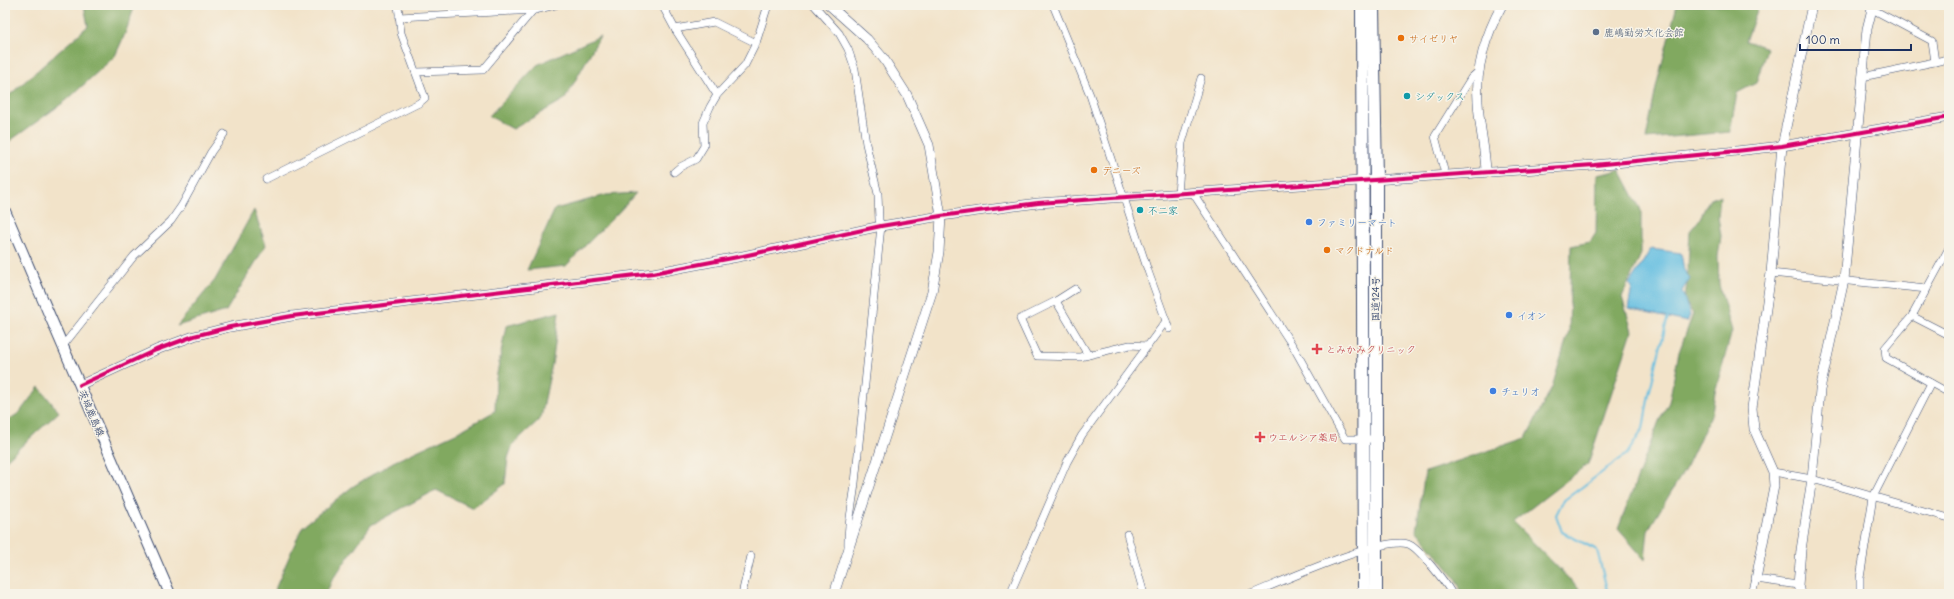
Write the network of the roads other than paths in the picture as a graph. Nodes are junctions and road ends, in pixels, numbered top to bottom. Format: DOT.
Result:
graph roads {
  1 [pos="398,5"];
  2 [pos="555,5"];
  3 [pos="662,5"];
  4 [pos="768,5"];
  5 [pos="814,5"];
  6 [pos="1053,5"];
  7 [pos="1362,5"];
  8 [pos="1373,5"];
  9 [pos="1502,5"];
  10 [pos="1812,5"];
  11 [pos="835,6"];
  12 [pos="535,7"];
  13 [pos="1872,7"];
  14 [pos="399,17"];
  15 [pos="675,29"];
  16 [pos="756,43"];
  17 [pos="1949,55"];
  18 [pos="1935,62"];
  19 [pos="1480,70"];
  20 [pos="416,72"];
  21 [pos="1862,77"];
  22 [pos="1201,78"];
  23 [pos="717,94"];
  24 [pos="1949,117"];
  25 [pos="224,134"];
  26 [pos="1858,134"];
  27 [pos="1782,146"];
  28 [pos="674,172"];
  29 [pos="1486,172"];
  30 [pos="1445,174"];
  31 [pos="266,179"];
  32 [pos="1376,180"];
  33 [pos="1362,181"];
  34 [pos="1193,193"];
  35 [pos="1178,194"];
  36 [pos="1123,197"];
  37 [pos="5,211"];
  38 [pos="941,216"];
  39 [pos="881,226"];
  40 [pos="1949,248"];
  41 [pos="1771,273"];
  42 [pos="1844,280"];
  43 [pos="1075,289"];
  44 [pos="1927,289"];
  45 [pos="1056,301"];
  46 [pos="1912,316"];
  47 [pos="1166,321"];
  48 [pos="1169,329"];
  49 [pos="1949,335"];
  50 [pos="1148,346"];
  51 [pos="62,347"];
  52 [pos="1088,355"];
  53 [pos="1931,383"];
  54 [pos="80,385"];
  55 [pos="1949,393"];
  56 [pos="1363,439"];
  57 [pos="1376,439"];
  58 [pos="1773,472"];
  59 [pos="1812,479"];
  60 [pos="1873,497"];
  61 [pos="1949,518"];
  62 [pos="1127,534"];
  63 [pos="1376,546"];
  64 [pos="848,550"];
  65 [pos="1364,550"];
  66 [pos="751,556"];
  67 [pos="1756,579"];
  68 [pos="1799,590"];
  69 [pos="170,594"];
  70 [pos="742,594"];
  71 [pos="834,594"];
  72 [pos="1010,594"];
  73 [pos="1144,594"];
  74 [pos="1251,594"];
  75 [pos="1364,594"];
  76 [pos="1376,594"];
  77 [pos="1452,594"];
  78 [pos="1752,594"];
  79 [pos="1860,594"];
  1 -- 14 [label="street"];
  2 -- 12 [label="street"];
  3 -- 15 [label="street"];
  4 -- 16 [label="street"];
  5 -- 39 [label="street"];
  6 -- 36 [label="street"];
  7 -- 33 [label="highway, 国道124号"];
  8 -- 32 [label="highway, 国道124号"];
  9 -- 19 [label="street"];
  10 -- 27 [label="street"];
  11 -- 38 [label="street"];
  12 -- 14 [label="street"];
  12 -- 20 [label="street"];
  13 -- 18 [label="street"];
  13 -- 21 [label="street"];
  14 -- 20 [label="street"];
  15 -- 16 [label="street"];
  15 -- 23 [label="street"];
  16 -- 23 [label="street"];
  17 -- 18 [label="street"];
  18 -- 21 [label="street"];
  19 -- 29 [label="street"];
  19 -- 30 [label="street"];
  20 -- 31 [label="street"];
  21 -- 26 [label="street"];
  22 -- 35 [label="street"];
  23 -- 28 [label="street"];
  24 -- 26 [label="street"];
  25 -- 51 [label="street"];
  26 -- 27 [label="street"];
  26 -- 42 [label="street"];
  27 -- 29 [label="street"];
  27 -- 41 [label="street"];
  29 -- 30 [label="street"];
  30 -- 32 [label="street"];
  32 -- 33 [label="street"];
  32 -- 57 [label="highway, 国道124号"];
  33 -- 34 [label="street"];
  33 -- 56 [label="highway, 国道124号"];
  34 -- 35 [label="street"];
  34 -- 56 [label="street"];
  35 -- 36 [label="street"];
  36 -- 38 [label="street"];
  36 -- 47 [label="street"];
  37 -- 51 [label="main road, 茨城鹿島線"];
  38 -- 39 [label="street"];
  38 -- 64 [label="street"];
  39 -- 54 [label="street"];
  39 -- 64 [label="street"];
  40 -- 44 [label="street"];
  41 -- 42 [label="street"];
  41 -- 58 [label="street"];
  42 -- 44 [label="street"];
  42 -- 59 [label="street"];
  43 -- 45 [label="street"];
  44 -- 46 [label="street"];
  45 -- 52 [label="street"];
  45 -- 52 [label="street"];
  46 -- 49 [label="street"];
  46 -- 53 [label="street"];
  47 -- 48 [label="street"];
  47 -- 50 [label="street"];
  50 -- 52 [label="street"];
  50 -- 72 [label="street"];
  51 -- 54 [label="main road, 茨城鹿島線"];
  53 -- 55 [label="street"];
  53 -- 60 [label="street"];
  54 -- 69 [label="main road, 茨城鹿島線"];
  56 -- 57 [label="street"];
  56 -- 65 [label="highway, 国道124号"];
  57 -- 63 [label="highway, 国道124号"];
  58 -- 59 [label="street"];
  58 -- 67 [label="street"];
  59 -- 60 [label="street"];
  59 -- 68 [label="street"];
  60 -- 61 [label="street"];
  60 -- 79 [label="street"];
  62 -- 73 [label="street"];
  63 -- 65 [label="street"];
  63 -- 76 [label="highway, 国道124号"];
  63 -- 77 [label="street"];
  64 -- 71 [label="street"];
  65 -- 74 [label="street"];
  65 -- 75 [label="highway, 国道124号"];
  66 -- 70 [label="street"];
  67 -- 68 [label="street"];
  67 -- 78 [label="street"];
}
